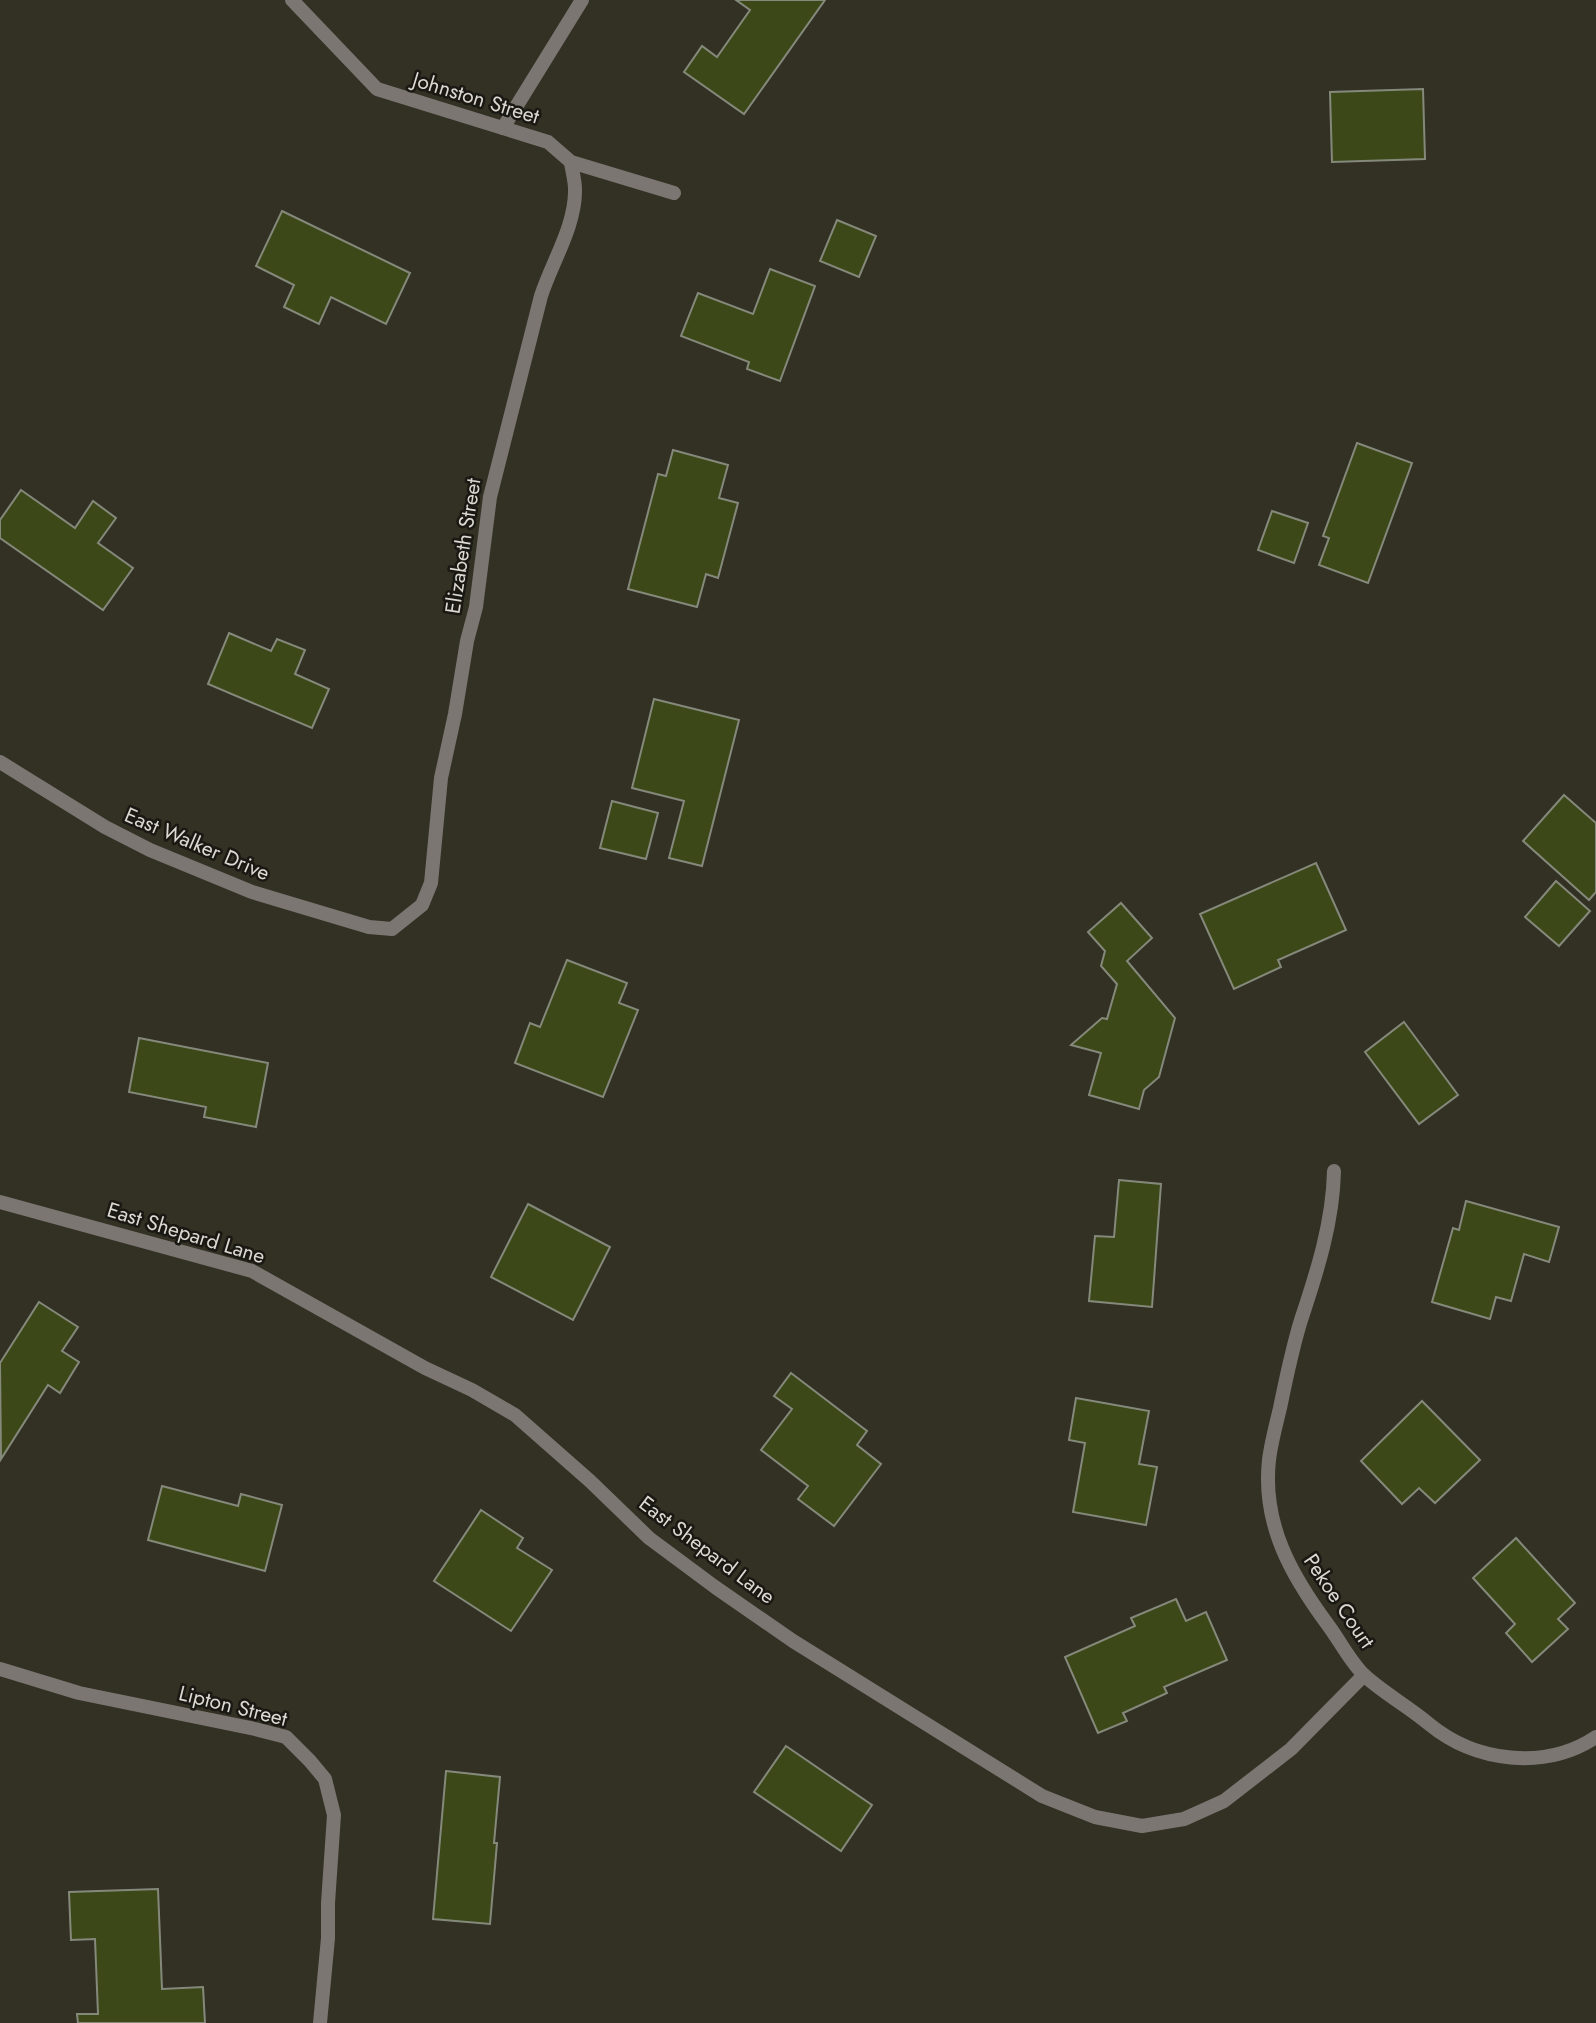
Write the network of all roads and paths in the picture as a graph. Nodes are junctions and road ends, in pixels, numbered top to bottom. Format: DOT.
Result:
graph roads {
  1 [pos="292,0"];
  2 [pos="582,0"];
  3 [pos="503,128"];
  4 [pos="571,162"];
  5 [pos="674,194"];
  6 [pos="0,762"];
  7 [pos="392,929"];
  8 [pos="1334,1171"];
  9 [pos="0,1202"];
  10 [pos="0,1669"];
  11 [pos="1364,1675"];
  12 [pos="1596,1737"];
  13 [pos="320,2023"];
  1 -- 3 [label="street, Johnston Street"];
  2 -- 3 [label="street"];
  3 -- 4 [label="street, Johnston Street"];
  4 -- 5 [label="street, Johnston Street"];
  4 -- 7 [label="street, Elizabeth Street"];
  6 -- 7 [label="street, East Walker Drive"];
  8 -- 11 [label="street, Pekoe Court"];
  9 -- 11 [label="street, East Shepard Lane"];
  10 -- 13 [label="street, Lipton Street"];
  11 -- 12 [label="street, Pekoe Court"];
}
